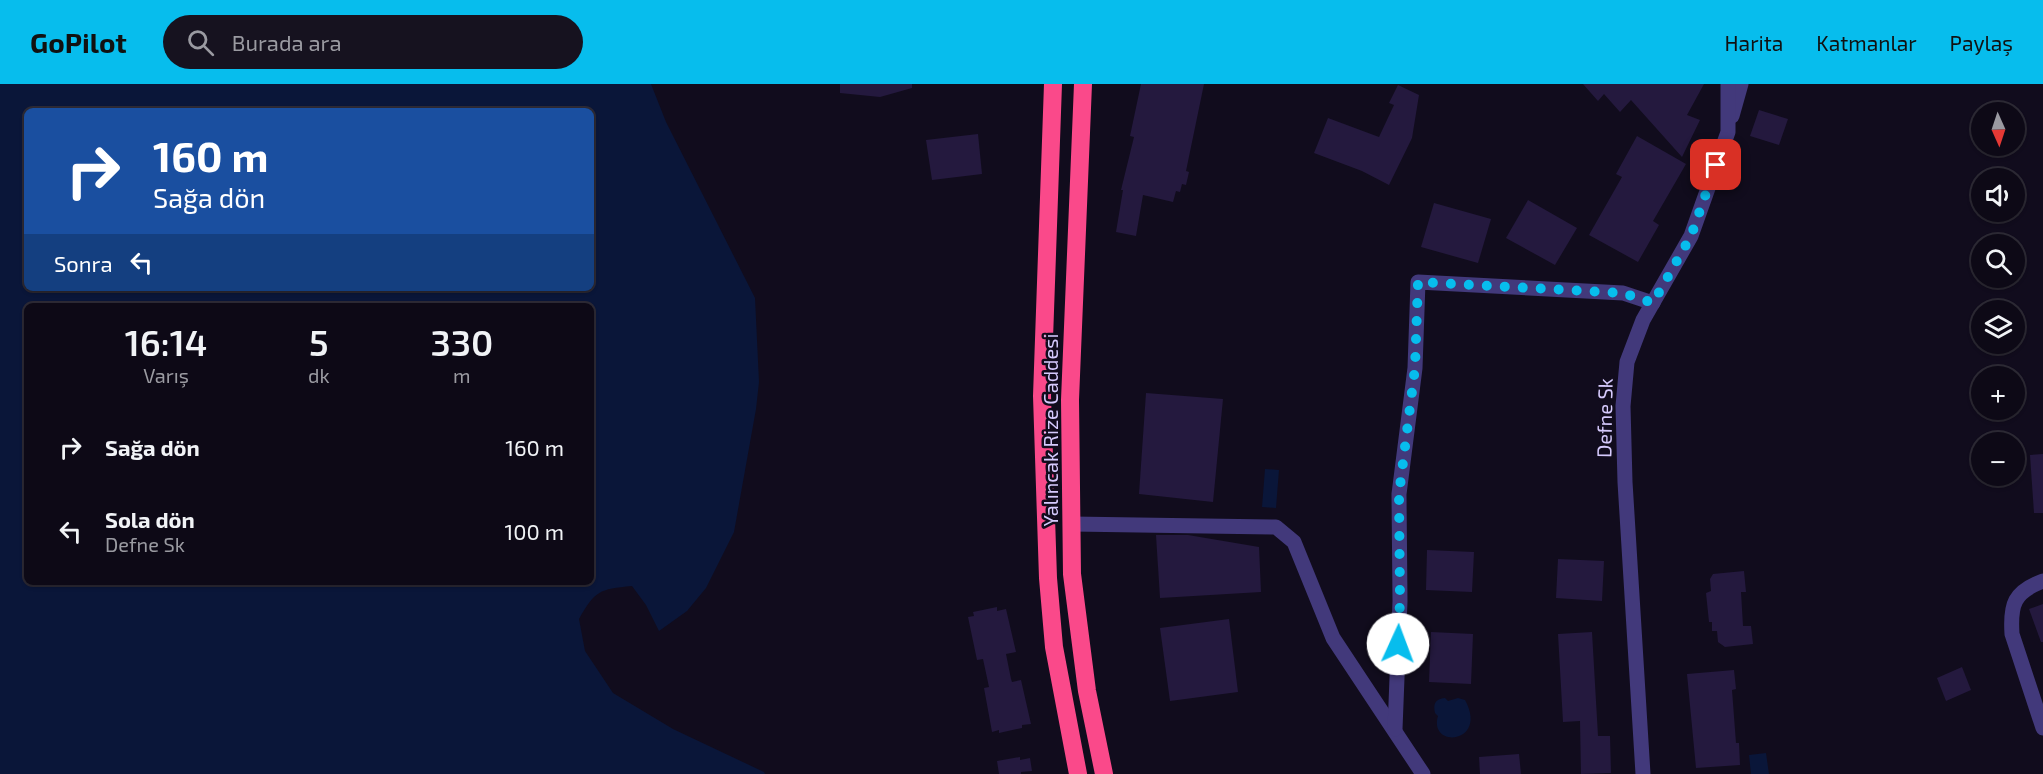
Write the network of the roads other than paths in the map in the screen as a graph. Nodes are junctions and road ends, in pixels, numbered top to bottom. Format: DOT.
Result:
graph roads {
  1 [pos="1053,84"];
  2 [pos="1083,84"];
  3 [pos="1728,84"];
  4 [pos="1741,84"];
  5 [pos="1728,132"];
  6 [pos="1653,303"];
  7 [pos="1072,524"];
  8 [pos="2043,581"];
  9 [pos="2043,728"];
  10 [pos="1395,729"];
  11 [pos="1078,774"];
  12 [pos="1104,774"];
  13 [pos="1423,774"];
  14 [pos="1643,774"];
  1 -- 11 [label="highway, Yalıncak Rize Caddesi"];
  2 -- 7 [label="highway, Yalıncak Rize Caddesi"];
  3 -- 5 [label="street, Defne Sk"];
  4 -- 5 [label="street"];
  5 -- 6 [label="street, Defne Sk"];
  6 -- 10 [label="street"];
  6 -- 14 [label="street, Defne Sk"];
  7 -- 10 [label="street"];
  7 -- 12 [label="highway, Yalıncak Rize Caddesi"];
  8 -- 9 [label="street"];
  10 -- 13 [label="street"];
}
